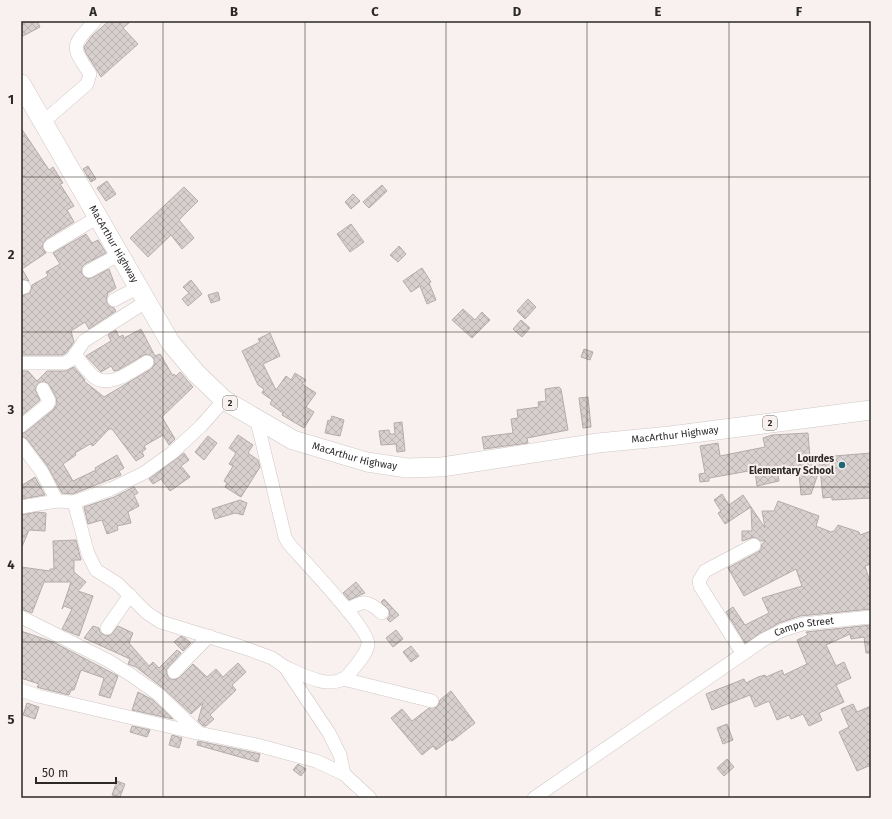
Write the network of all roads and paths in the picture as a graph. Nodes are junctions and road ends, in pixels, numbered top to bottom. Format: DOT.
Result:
graph roads {
  1 [pos="95,21"];
  2 [pos="23,91"];
  3 [pos="43,122"];
  4 [pos="98,217"];
  5 [pos="50,246"];
  6 [pos="120,254"];
  7 [pos="89,271"];
  8 [pos="143,294"];
  9 [pos="114,300"];
  10 [pos="75,354"];
  11 [pos="148,362"];
  12 [pos="21,363"];
  13 [pos="43,389"];
  14 [pos="224,400"];
  15 [pos="871,410"];
  16 [pos="257,421"];
  17 [pos="21,426"];
  18 [pos="21,444"];
  19 [pos="57,501"];
  20 [pos="74,502"];
  21 [pos="21,507"];
  22 [pos="754,546"];
  23 [pos="130,595"];
  24 [pos="348,610"];
  25 [pos="382,613"];
  26 [pos="21,617"];
  27 [pos="871,617"];
  28 [pos="107,628"];
  29 [pos="209,636"];
  30 [pos="743,654"];
  31 [pos="285,667"];
  32 [pos="174,672"];
  33 [pos="343,679"];
  34 [pos="21,690"];
  35 [pos="432,701"];
  36 [pos="199,733"];
  37 [pos="344,774"];
  38 [pos="370,798"];
  39 [pos="534,798"];
  1 -- 3 [label="street"];
  2 -- 3 [label="highway, MacArthur Highway / 2"];
  3 -- 4 [label="highway, MacArthur Highway / 2"];
  4 -- 5 [label="street"];
  4 -- 6 [label="highway, MacArthur Highway / 2"];
  6 -- 7 [label="street"];
  6 -- 8 [label="highway, MacArthur Highway / 2"];
  8 -- 9 [label="street"];
  8 -- 10 [label="street"];
  8 -- 14 [label="highway, MacArthur Highway / 2"];
  10 -- 11 [label="street"];
  10 -- 12 [label="street"];
  13 -- 17 [label="street"];
  14 -- 16 [label="highway, MacArthur Highway / 2"];
  14 -- 20 [label="street"];
  15 -- 16 [label="highway, MacArthur Highway / 2"];
  16 -- 24 [label="street"];
  18 -- 19 [label="street"];
  19 -- 20 [label="street"];
  19 -- 21 [label="street"];
  20 -- 23 [label="street"];
  22 -- 30 [label="street"];
  23 -- 28 [label="street"];
  23 -- 29 [label="street"];
  24 -- 25 [label="street"];
  24 -- 33 [label="street"];
  26 -- 36 [label="street"];
  27 -- 30 [label="street, Campo Street"];
  29 -- 31 [label="street"];
  29 -- 32 [label="street"];
  30 -- 39 [label="street, Campo Street"];
  31 -- 33 [label="street"];
  31 -- 37 [label="street"];
  33 -- 35 [label="street"];
  34 -- 36 [label="street"];
  36 -- 37 [label="street"];
  37 -- 38 [label="street"];
}
